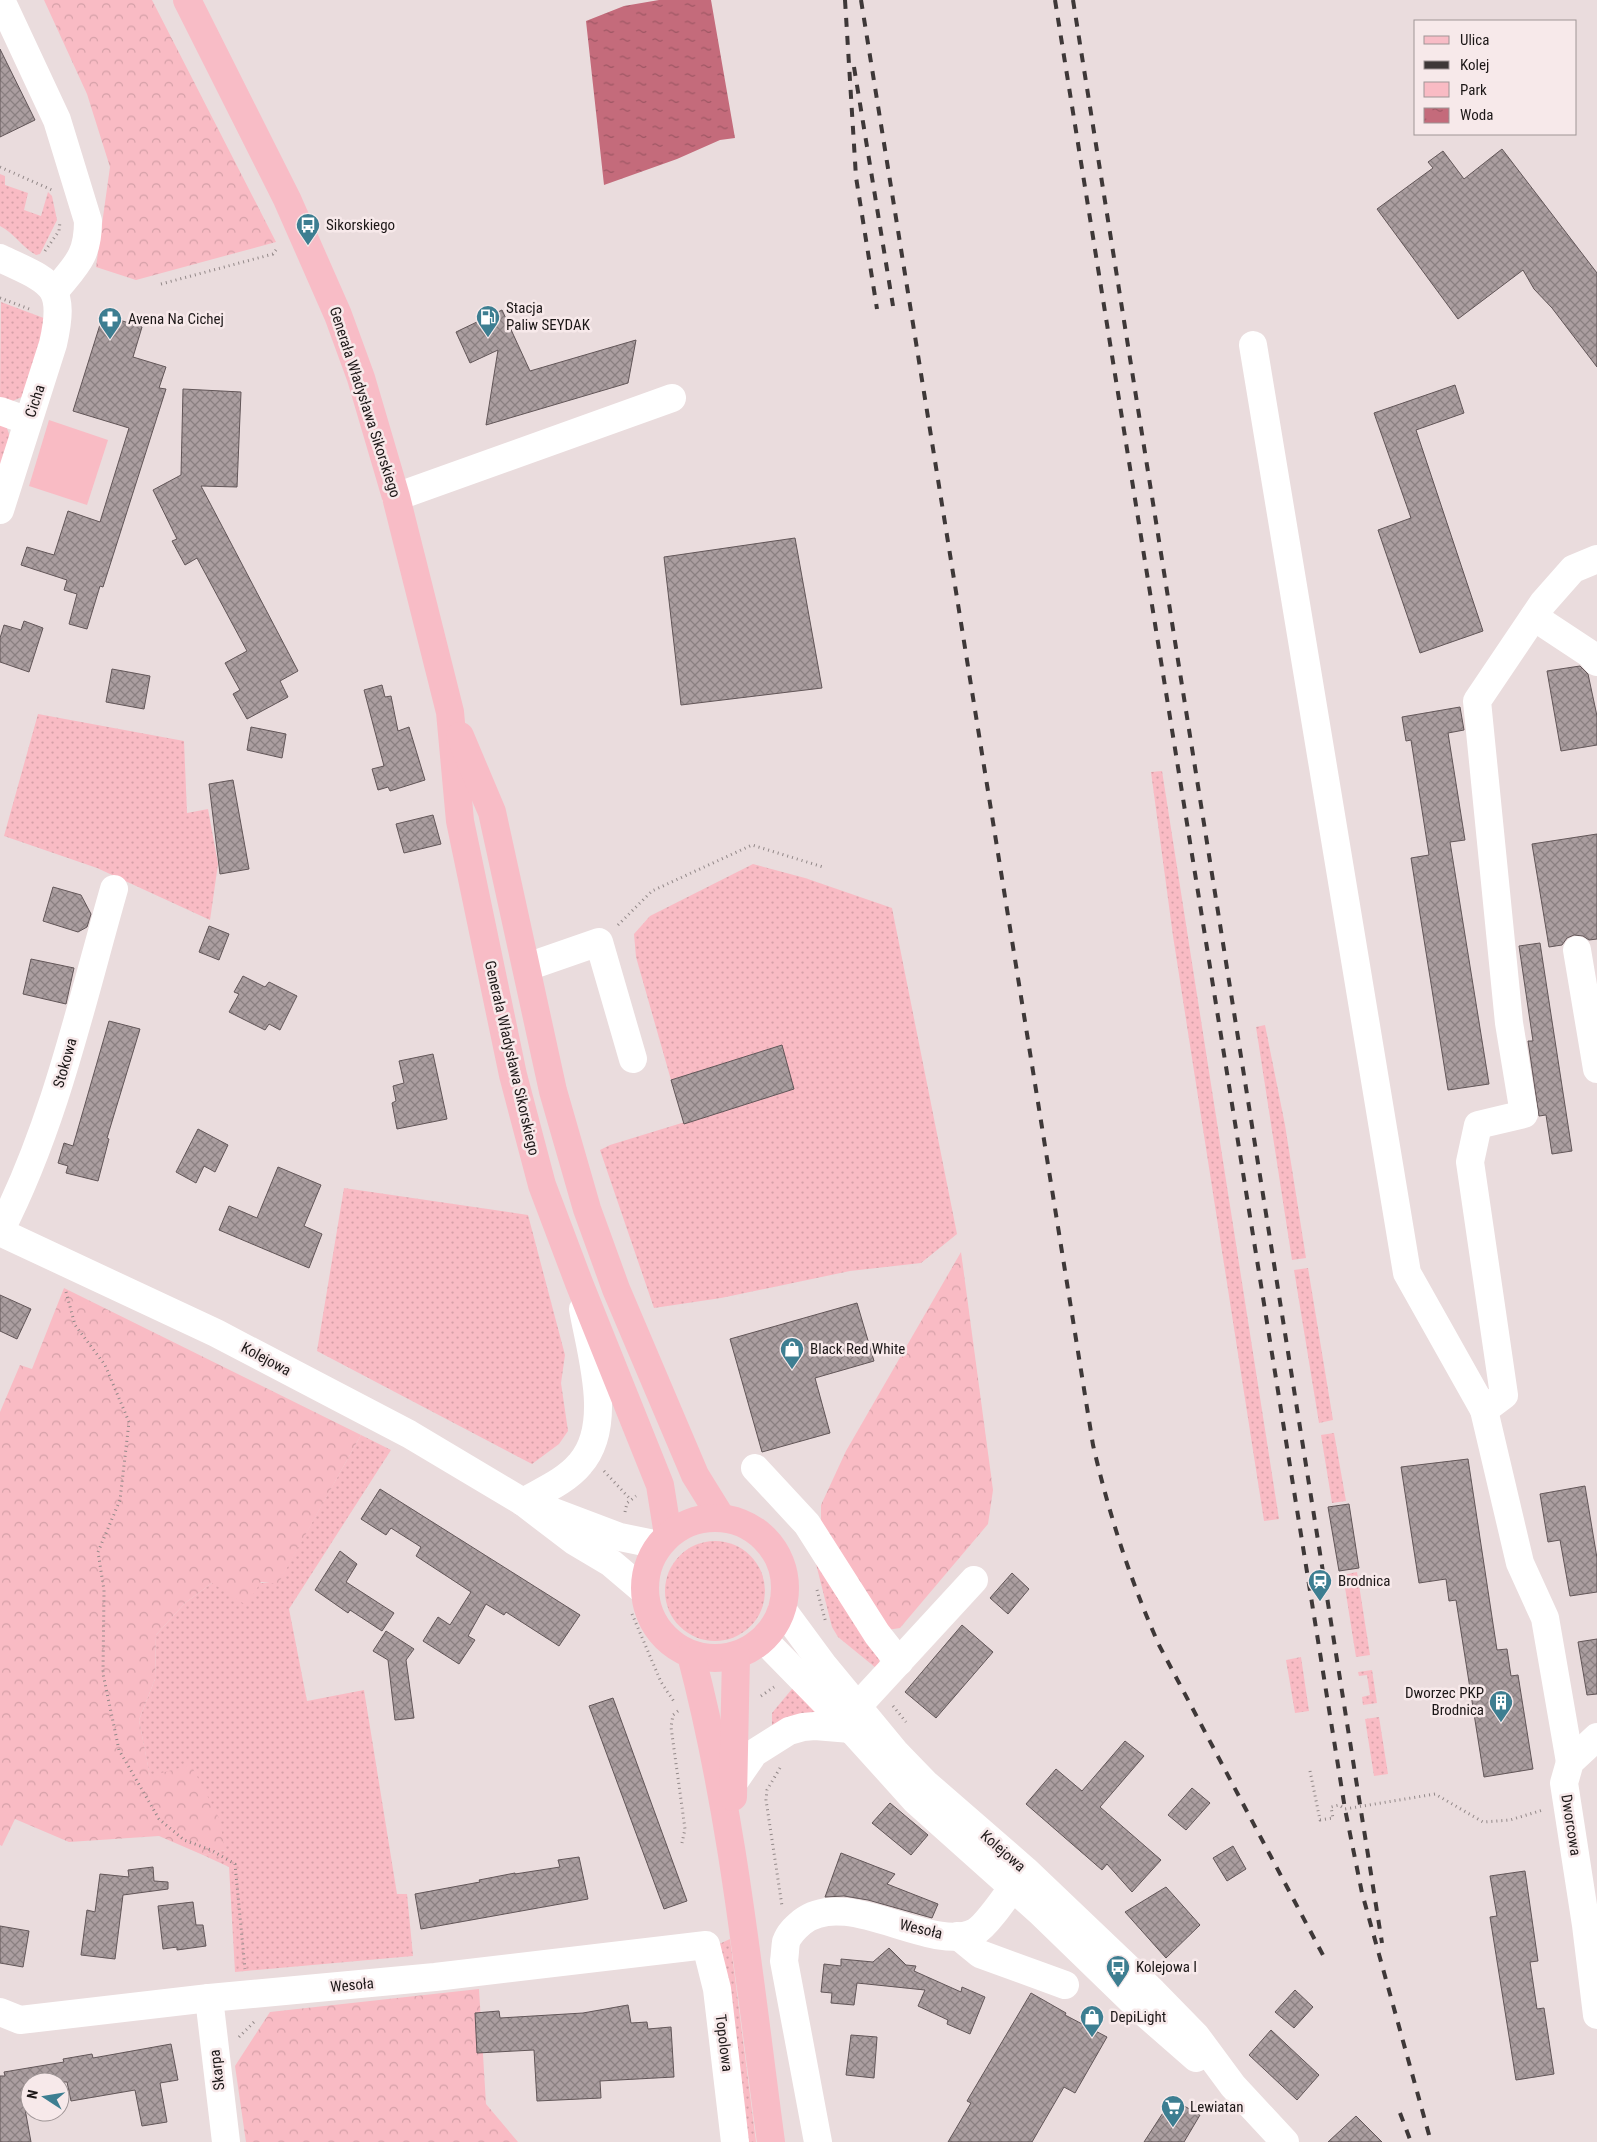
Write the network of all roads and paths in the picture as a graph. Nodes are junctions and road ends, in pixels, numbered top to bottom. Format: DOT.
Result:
graph roads {
  1 [pos="0,0"];
  2 [pos="186,0"];
  3 [pos="0,167"];
  4 [pos="57,197"];
  5 [pos="61,215"];
  6 [pos="276,250"];
  7 [pos="43,255"];
  8 [pos="0,258"];
  9 [pos="161,284"];
  10 [pos="0,298"];
  11 [pos="47,302"];
  12 [pos="1253,345"];
  13 [pos="672,398"];
  14 [pos="0,411"];
  15 [pos="28,421"];
  16 [pos="396,497"];
  17 [pos="0,510"];
  18 [pos="1597,560"];
  19 [pos="1534,617"];
  20 [pos="1597,662"];
  21 [pos="450,712"];
  22 [pos="823,867"];
  23 [pos="114,889"];
  24 [pos="599,942"];
  25 [pos="1576,950"];
  26 [pos="527,967"];
  27 [pos="633,1059"];
  28 [pos="1597,1069"];
  29 [pos="0,1232"];
  30 [pos="579,1283"];
  31 [pos="65,1289"];
  32 [pos="1484,1410"];
  33 [pos="755,1468"];
  34 [pos="660,1485"];
  35 [pos="523,1502"];
  36 [pos="721,1517"];
  37 [pos="620,1537"];
  38 [pos="663,1540"];
  39 [pos="974,1580"];
  40 [pos="815,1585"];
  41 [pos="637,1601"];
  42 [pos="782,1610"];
  43 [pos="764,1639"];
  44 [pos="815,1654"];
  45 [pos="691,1655"];
  46 [pos="736,1656"];
  47 [pos="899,1662"];
  48 [pos="794,1671"];
  49 [pos="735,1704"];
  50 [pos="692,1707"];
  51 [pos="854,1718"];
  52 [pos="1597,1737"];
  53 [pos="769,1742"];
  54 [pos="1570,1762"];
  55 [pos="1310,1771"];
  56 [pos="734,1782"];
  57 [pos="1544,1810"];
  58 [pos="730,1841"];
  59 [pos="682,1843"];
  60 [pos="1019,1878"];
  61 [pos="1596,1890"];
  62 [pos="1586,1925"];
  63 [pos="793,1929"];
  64 [pos="958,1936"];
  65 [pos="706,1945"];
  66 [pos="245,1976"];
  67 [pos="1065,1985"];
  68 [pos="209,1998"];
  69 [pos="0,2012"];
  70 [pos="1597,2015"];
  71 [pos="226,2142"];
  72 [pos="735,2142"];
  73 [pos="771,2142"];
  74 [pos="818,2142"];
  75 [pos="1285,2142"];
  1 -- 11 [label="street"];
  2 -- 16 [label="main road, Generała Władysława Sikorskiego"];
  3 -- 4 [label="path"];
  5 -- 7 [label="path"];
  6 -- 9 [label="path"];
  8 -- 11 [label="street"];
  10 -- 11 [label="path"];
  11 -- 15 [label="street, Cicha"];
  12 -- 32 [label="street"];
  13 -- 16 [label="street"];
  14 -- 15 [label="street"];
  15 -- 17 [label="street, Cicha"];
  16 -- 21 [label="main road, Generała Władysława Sikorskiego"];
  18 -- 19 [label="street"];
  19 -- 20 [label="street"];
  19 -- 32 [label="street"];
  21 -- 26 [label="main road, Generała Władysława Sikorskiego"];
  21 -- 30 [label="main road, Generała Władysława Sikorskiego"];
  22 -- 24 [label="path"];
  23 -- 29 [label="street, Stokowa"];
  24 -- 26 [label="street"];
  24 -- 27 [label="street"];
  25 -- 28 [label="street"];
  26 -- 36 [label="main road, Generała Władysława Sikorskiego"];
  29 -- 35 [label="street, Kolejowa"];
  30 -- 34 [label="main road, Generała Władysława Sikorskiego"];
  30 -- 35 [label="street"];
  31 -- 66 [label="path"];
  32 -- 54 [label="street"];
  33 -- 47 [label="street"];
  34 -- 37 [label="path"];
  34 -- 38 [label="main road, Generała Władysława Sikorskiego"];
  35 -- 37 [label="street, Kolejowa"];
  35 -- 41 [label="street, Kolejowa"];
  36 -- 38 [label="main road"];
  36 -- 42 [label="main road"];
  37 -- 38 [label="street, Kolejowa"];
  38 -- 41 [label="main road"];
  39 -- 47 [label="street"];
  40 -- 44 [label="path"];
  41 -- 45 [label="main road"];
  41 -- 50 [label="path"];
  42 -- 43 [label="main road"];
  42 -- 44 [label="street, Kolejowa"];
  43 -- 46 [label="main road"];
  43 -- 48 [label="street, Kolejowa"];
  44 -- 51 [label="street, Kolejowa"];
  45 -- 46 [label="main road"];
  45 -- 50 [label="main road"];
  46 -- 49 [label="main road"];
  47 -- 51 [label="street"];
  48 -- 49 [label="path"];
  48 -- 51 [label="street, Kolejowa"];
  49 -- 56 [label="main road"];
  50 -- 58 [label="main road"];
  50 -- 59 [label="path"];
  51 -- 53 [label="street"];
  51 -- 60 [label="street, Kolejowa"];
  52 -- 54 [label="street"];
  53 -- 56 [label="street"];
  53 -- 63 [label="path"];
  54 -- 62 [label="street, Dworcowa"];
  55 -- 57 [label="path"];
  56 -- 58 [label="main road"];
  58 -- 73 [label="main road"];
  60 -- 64 [label="street, Wesoła"];
  60 -- 75 [label="street, Kolejowa"];
  61 -- 62 [label="street, Dworcowa"];
  62 -- 70 [label="street, Dworcowa"];
  63 -- 64 [label="street, Wesoła"];
  63 -- 74 [label="street"];
  64 -- 67 [label="street"];
  65 -- 68 [label="street, Wesoła"];
  65 -- 72 [label="street, Topolowa"];
  68 -- 69 [label="street, Wesoła"];
  68 -- 71 [label="street, Skarpa"];
}
